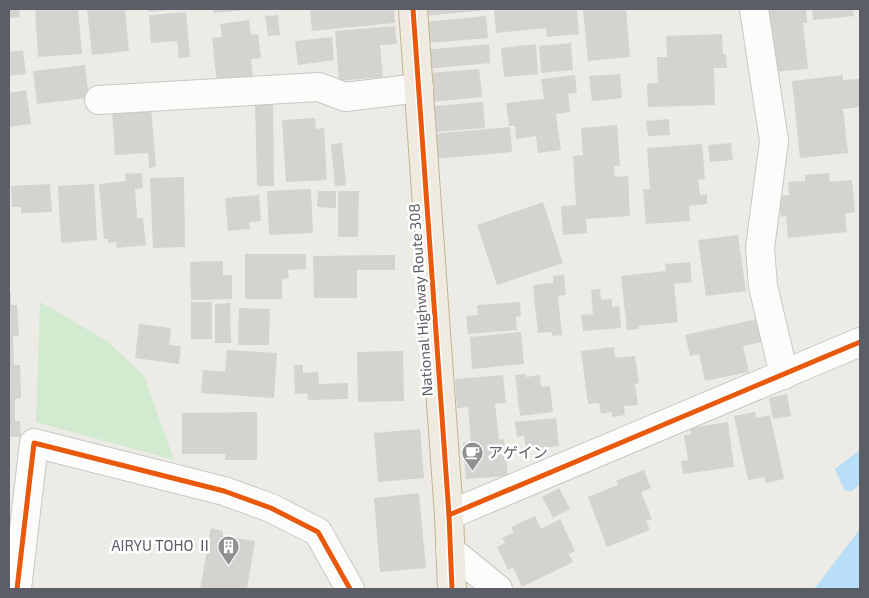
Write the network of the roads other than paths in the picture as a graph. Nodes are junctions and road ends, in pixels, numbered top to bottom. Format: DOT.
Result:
graph roads {
  1 [pos="413,9"];
  2 [pos="754,9"];
  3 [pos="419,88"];
  4 [pos="99,100"];
  5 [pos="860,342"];
  6 [pos="784,375"];
  7 [pos="449,515"];
  8 [pos="450,550"];
  9 [pos="17,589"];
  10 [pos="350,589"];
  11 [pos="452,589"];
  12 [pos="498,589"];
  1 -- 3 [label="highway, National Highway Route 308"];
  2 -- 6 [label="street"];
  3 -- 4 [label="street"];
  3 -- 7 [label="highway, National Highway Route 308"];
  5 -- 6 [label="street"];
  6 -- 7 [label="street"];
  7 -- 8 [label="highway, National Highway Route 308"];
  8 -- 11 [label="highway, National Highway Route 308"];
  8 -- 12 [label="street"];
  9 -- 10 [label="street"];
}
